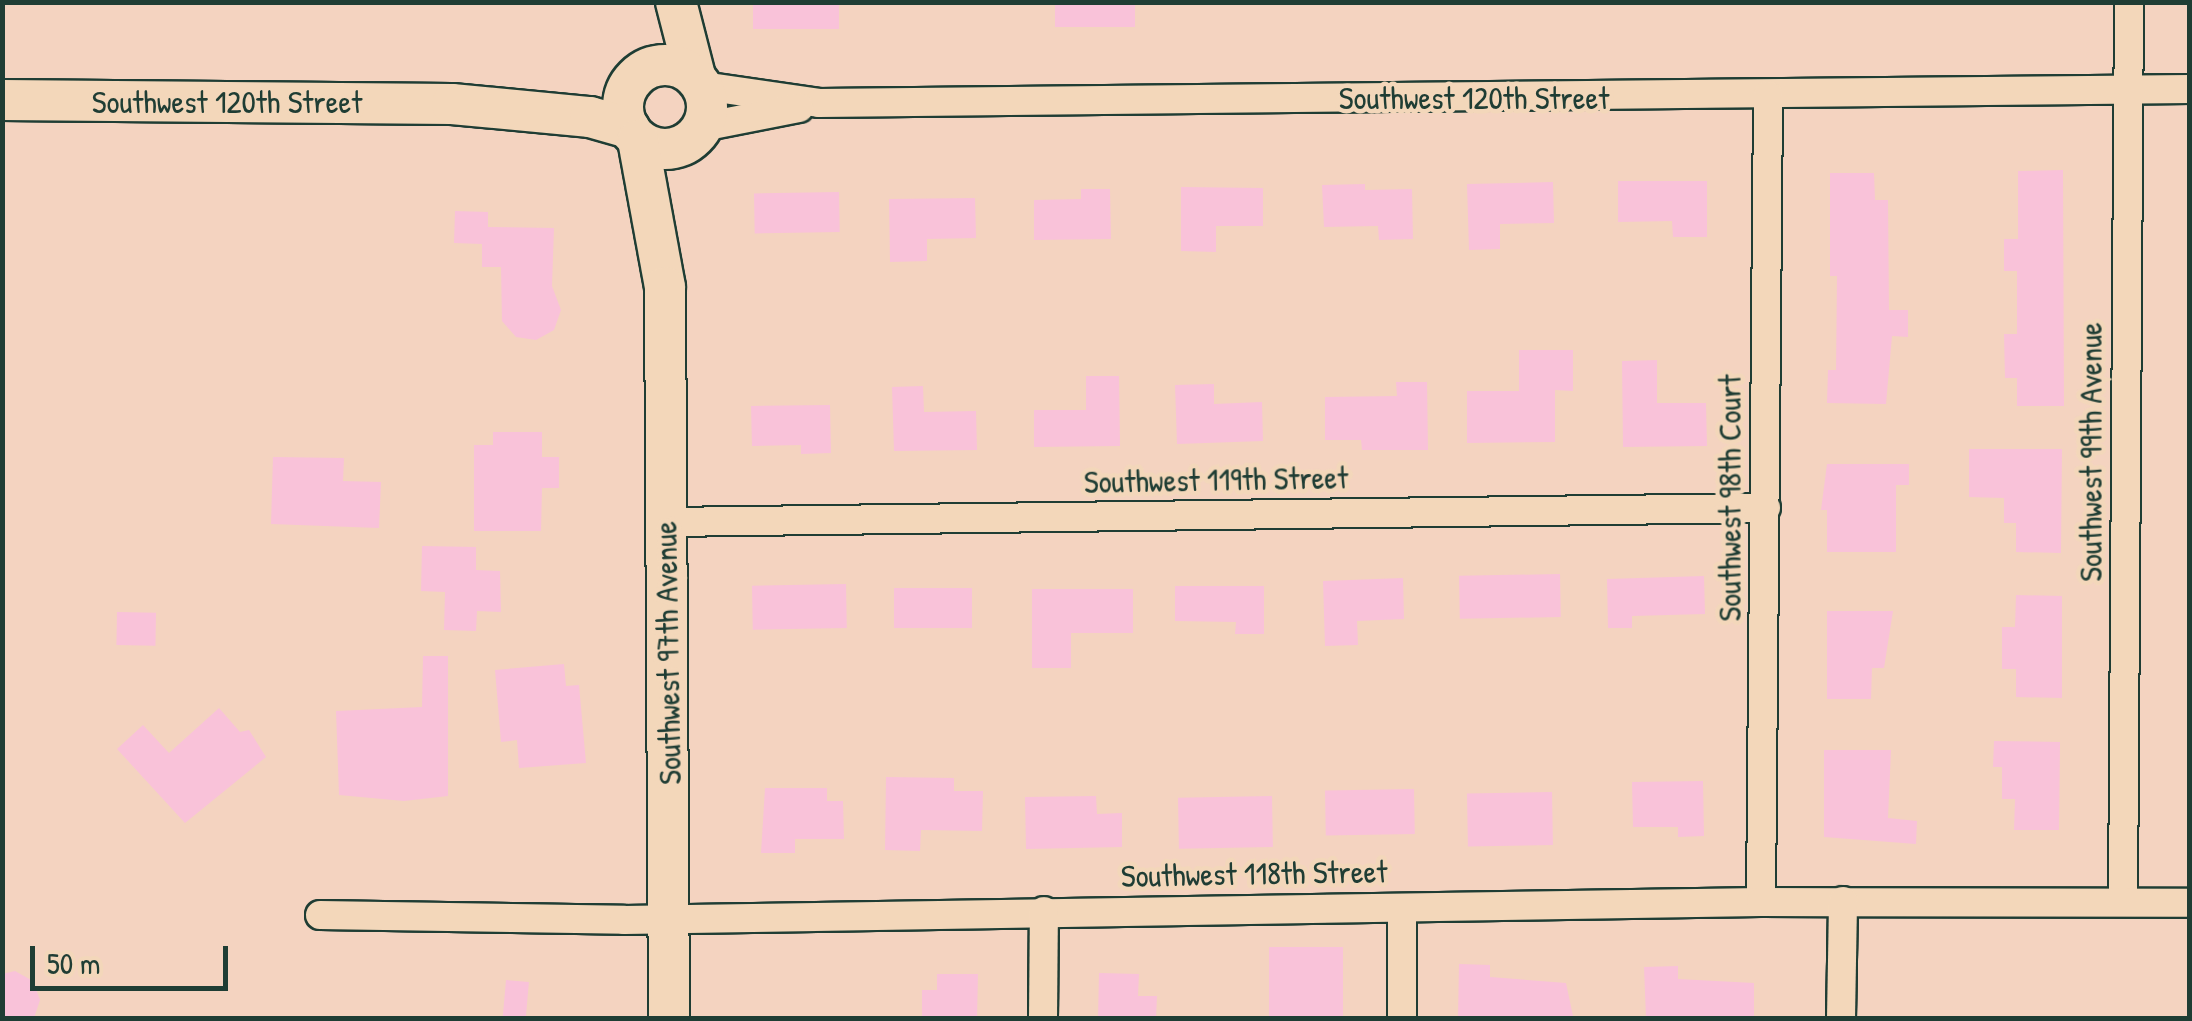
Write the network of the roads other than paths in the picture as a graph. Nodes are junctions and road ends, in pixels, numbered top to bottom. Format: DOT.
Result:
graph roads {
  1 [pos="655,2"];
  2 [pos="676,2"];
  3 [pos="2129,2"];
  4 [pos="639,74"];
  5 [pos="698,81"];
  6 [pos="2190,89"];
  7 [pos="2128,90"];
  8 [pos="1768,96"];
  9 [pos="2,100"];
  10 [pos="820,103"];
  11 [pos="452,104"];
  12 [pos="697,133"];
  13 [pos="633,134"];
  14 [pos="665,287"];
  15 [pos="1766,508"];
  16 [pos="666,522"];
  17 [pos="1760,902"];
  18 [pos="1843,902"];
  19 [pos="2123,902"];
  20 [pos="2190,903"];
  21 [pos="1402,908"];
  22 [pos="1044,911"];
  23 [pos="320,915"];
  24 [pos="670,917"];
  25 [pos="669,1018"];
  26 [pos="1043,1018"];
  27 [pos="1402,1018"];
  28 [pos="1841,1018"];
  1 -- 4 [label="street"];
  2 -- 5 [label="street"];
  3 -- 7 [label="street, Southwest 99th Avenue"];
  4 -- 5 [label="street"];
  4 -- 11 [label="street, Southwest 120th Street"];
  4 -- 13 [label="street"];
  5 -- 10 [label="street, Southwest 120th Street"];
  5 -- 12 [label="street"];
  6 -- 7 [label="street, Southwest 120th Street"];
  7 -- 8 [label="street, Southwest 120th Street"];
  7 -- 19 [label="street, Southwest 99th Avenue"];
  8 -- 10 [label="street, Southwest 120th Street"];
  8 -- 15 [label="street, Southwest 98th Court"];
  9 -- 11 [label="street, Southwest 120th Street"];
  10 -- 12 [label="street, Southwest 120th Street"];
  11 -- 13 [label="street, Southwest 120th Street"];
  12 -- 13 [label="street"];
  12 -- 14 [label="street, Southwest 97th Avenue"];
  13 -- 14 [label="street, Southwest 97th Avenue"];
  14 -- 16 [label="street, Southwest 97th Avenue"];
  15 -- 16 [label="street, Southwest 119th Street"];
  15 -- 17 [label="street, Southwest 98th Court"];
  16 -- 24 [label="street, Southwest 97th Avenue"];
  17 -- 18 [label="street, Southwest 118th Street"];
  17 -- 21 [label="street, Southwest 118th Street"];
  18 -- 19 [label="street, Southwest 118th Street"];
  18 -- 28 [label="street"];
  19 -- 20 [label="street, Southwest 118th Street"];
  21 -- 22 [label="street, Southwest 118th Street"];
  21 -- 27 [label="street"];
  22 -- 24 [label="street, Southwest 118th Street"];
  22 -- 26 [label="street"];
  23 -- 24 [label="street, Southwest 118th Street"];
  24 -- 25 [label="street, Southwest 97th Avenue"];
}
